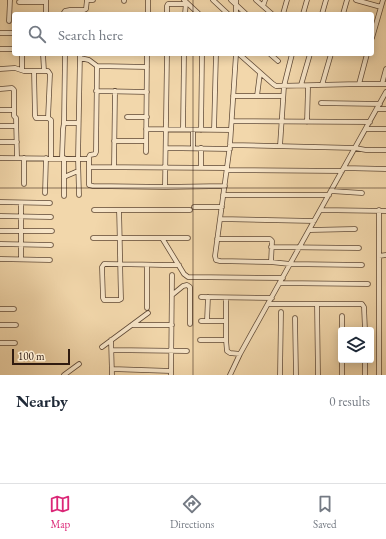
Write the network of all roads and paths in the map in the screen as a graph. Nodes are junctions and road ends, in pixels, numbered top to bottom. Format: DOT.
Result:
graph roads {
  1 [pos="10,0"];
  2 [pos="87,0"];
  3 [pos="93,0"];
  4 [pos="148,0"];
  5 [pos="213,0"];
  6 [pos="231,0"];
  7 [pos="256,0"];
  8 [pos="265,0"];
  9 [pos="286,0"];
  10 [pos="307,0"];
  11 [pos="326,0"];
  12 [pos="347,0"];
  13 [pos="356,0"];
  14 [pos="383,0"];
  15 [pos="46,1"];
  16 [pos="20,2"];
  17 [pos="185,2"];
  18 [pos="236,2"];
  19 [pos="263,6"];
  20 [pos="381,7"];
  21 [pos="46,12"];
  22 [pos="64,12"];
  23 [pos="81,12"];
  24 [pos="148,12"];
  25 [pos="167,12"];
  26 [pos="197,12"];
  27 [pos="226,12"];
  28 [pos="244,12"];
  29 [pos="270,12"];
  30 [pos="283,12"];
  31 [pos="304,12"];
  32 [pos="323,12"];
  33 [pos="344,12"];
  34 [pos="10,21"];
  35 [pos="374,31"];
  36 [pos="0,33"];
  37 [pos="12,33"];
  38 [pos="0,49"];
  39 [pos="12,49"];
  40 [pos="22,56"];
  41 [pos="44,56"];
  42 [pos="65,56"];
  43 [pos="80,56"];
  44 [pos="147,56"];
  45 [pos="167,56"];
  46 [pos="184,56"];
  47 [pos="202,56"];
  48 [pos="216,56"];
  49 [pos="236,56"];
  50 [pos="241,56"];
  51 [pos="272,56"];
  52 [pos="292,56"];
  53 [pos="309,56"];
  54 [pos="330,56"];
  55 [pos="367,56"];
  56 [pos="278,62"];
  57 [pos="97,66"];
  58 [pos="147,67"];
  59 [pos="0,69"];
  60 [pos="386,69"];
  61 [pos="22,70"];
  62 [pos="34,71"];
  63 [pos="44,71"];
  64 [pos="260,73"];
  65 [pos="359,84"];
  66 [pos="384,84"];
  67 [pos="302,85"];
  68 [pos="322,85"];
  69 [pos="284,86"];
  70 [pos="308,88"];
  71 [pos="0,89"];
  72 [pos="96,92"];
  73 [pos="115,92"];
  74 [pos="147,92"];
  75 [pos="386,92"];
  76 [pos="233,96"];
  77 [pos="257,96"];
  78 [pos="283,96"];
  79 [pos="321,103"];
  80 [pos="380,104"];
  81 [pos="377,109"];
  82 [pos="386,109"];
  83 [pos="0,110"];
  84 [pos="14,110"];
  85 [pos="127,117"];
  86 [pos="146,117"];
  87 [pos="48,118"];
  88 [pos="232,121"];
  89 [pos="64,122"];
  90 [pos="282,122"];
  91 [pos="308,122"];
  92 [pos="370,122"];
  93 [pos="78,123"];
  94 [pos="0,126"];
  95 [pos="16,126"];
  96 [pos="146,129"];
  97 [pos="166,129"];
  98 [pos="366,129"];
  99 [pos="386,129"];
  100 [pos="183,130"];
  101 [pos="193,130"];
  102 [pos="201,130"];
  103 [pos="214,130"];
  104 [pos="231,130"];
  105 [pos="114,141"];
  106 [pos="146,141"];
  107 [pos="0,142"];
  108 [pos="17,142"];
  109 [pos="280,146"];
  110 [pos="230,147"];
  111 [pos="166,148"];
  112 [pos="193,148"];
  113 [pos="202,148"];
  114 [pos="355,148"];
  115 [pos="386,150"];
  116 [pos="146,152"];
  117 [pos="0,158"];
  118 [pos="17,158"];
  119 [pos="24,158"];
  120 [pos="49,158"];
  121 [pos="63,158"];
  122 [pos="78,158"];
  123 [pos="89,159"];
  124 [pos="89,167"];
  125 [pos="114,167"];
  126 [pos="166,168"];
  127 [pos="201,168"];
  128 [pos="227,169"];
  129 [pos="386,169"];
  130 [pos="78,170"];
  131 [pos="343,170"];
  132 [pos="64,177"];
  133 [pos="24,184"];
  134 [pos="225,186"];
  135 [pos="165,187"];
  136 [pos="44,193"];
  137 [pos="330,193"];
  138 [pos="362,193"];
  139 [pos="79,195"];
  140 [pos="64,196"];
  141 [pos="224,196"];
  142 [pos="0,202"];
  143 [pos="22,202"];
  144 [pos="50,203"];
  145 [pos="194,207"];
  146 [pos="222,207"];
  147 [pos="94,210"];
  148 [pos="119,210"];
  149 [pos="190,210"];
  150 [pos="321,210"];
  151 [pos="379,210"];
  152 [pos="386,211"];
  153 [pos="0,216"];
  154 [pos="21,216"];
  155 [pos="51,216"];
  156 [pos="220,219"];
  157 [pos="314,221"];
  158 [pos="355,229"];
  159 [pos="310,230"];
  160 [pos="0,231"];
  161 [pos="21,231"];
  162 [pos="52,231"];
  163 [pos="93,238"];
  164 [pos="120,238"];
  165 [pos="162,238"];
  166 [pos="188,238"];
  167 [pos="217,239"];
  168 [pos="0,244"];
  169 [pos="21,244"];
  170 [pos="51,245"];
  171 [pos="271,247"];
  172 [pos="300,247"];
  173 [pos="359,248"];
  174 [pos="386,255"];
  175 [pos="379,256"];
  176 [pos="0,259"];
  177 [pos="21,259"];
  178 [pos="50,260"];
  179 [pos="271,262"];
  180 [pos="120,264"];
  181 [pos="290,264"];
  182 [pos="147,265"];
  183 [pos="362,265"];
  184 [pos="179,266"];
  185 [pos="172,275"];
  186 [pos="283,278"];
  187 [pos="280,283"];
  188 [pos="368,284"];
  189 [pos="172,295"];
  190 [pos="202,297"];
  191 [pos="208,297"];
  192 [pos="226,298"];
  193 [pos="272,298"];
  194 [pos="268,304"];
  195 [pos="317,304"];
  196 [pos="0,309"];
  197 [pos="14,309"];
  198 [pos="281,312"];
  199 [pos="342,316"];
  200 [pos="295,318"];
  201 [pos="201,321"];
  202 [pos="207,321"];
  203 [pos="226,321"];
  204 [pos="190,324"];
  205 [pos="0,325"];
  206 [pos="16,325"];
  207 [pos="132,325"];
  208 [pos="172,325"];
  209 [pos="342,327"];
  210 [pos="365,327"];
  211 [pos="111,340"];
  212 [pos="200,340"];
  213 [pos="226,340"];
  214 [pos="0,343"];
  215 [pos="15,343"];
  216 [pos="102,347"];
  217 [pos="112,350"];
  218 [pos="172,351"];
  219 [pos="187,351"];
  220 [pos="240,354"];
  221 [pos="342,363"];
  222 [pos="365,363"];
  223 [pos="79,364"];
  224 [pos="112,369"];
  225 [pos="172,373"];
  226 [pos="64,375"];
  227 [pos="112,375"];
  228 [pos="230,375"];
  229 [pos="280,375"];
  230 [pos="296,375"];
  231 [pos="318,375"];
  232 [pos="342,375"];
  233 [pos="365,375"];
  234 [pos="379,375"];
  1 -- 34 [label="street"];
  2 -- 3 [label="street"];
  2 -- 23 [label="street"];
  4 -- 24 [label="street"];
  5 -- 27 [label="street"];
  6 -- 18 [label="street"];
  7 -- 19 [label="street"];
  8 -- 19 [label="street"];
  9 -- 30 [label="street"];
  10 -- 31 [label="street"];
  11 -- 32 [label="street"];
  12 -- 33 [label="street"];
  13 -- 20 [label="street"];
  14 -- 20 [label="street"];
  15 -- 16 [label="street"];
  15 -- 21 [label="street"];
  17 -- 25 [label="street"];
  17 -- 26 [label="street"];
  18 -- 28 [label="street"];
  19 -- 29 [label="street"];
  20 -- 35 [label="street"];
  22 -- 23 [label="street"];
  36 -- 37 [label="street"];
  38 -- 39 [label="street"];
  40 -- 61 [label="street"];
  41 -- 63 [label="street"];
  42 -- 89 [label="street"];
  43 -- 57 [label="street"];
  43 -- 93 [label="street"];
  44 -- 58 [label="street"];
  45 -- 97 [label="street"];
  46 -- 100 [label="street"];
  47 -- 102 [label="street"];
  48 -- 103 [label="street"];
  49 -- 76 [label="street"];
  50 -- 64 [label="street"];
  51 -- 56 [label="street"];
  52 -- 69 [label="street"];
  53 -- 67 [label="street"];
  54 -- 68 [label="street"];
  55 -- 65 [label="street"];
  57 -- 58 [label="street"];
  57 -- 72 [label="street"];
  58 -- 74 [label="street"];
  59 -- 61 [label="street"];
  60 -- 66 [label="street"];
  61 -- 62 [label="street"];
  62 -- 63 [label="street"];
  62 -- 87 [label="street"];
  63 -- 87 [label="street"];
  64 -- 69 [label="street"];
  64 -- 77 [label="street"];
  65 -- 66 [label="street"];
  65 -- 68 [label="street"];
  67 -- 68 [label="street"];
  67 -- 69 [label="street"];
  69 -- 78 [label="street"];
  70 -- 91 [label="street"];
  71 -- 84 [label="street"];
  72 -- 73 [label="street"];
  72 -- 123 [label="street"];
  73 -- 74 [label="street"];
  73 -- 105 [label="street"];
  74 -- 86 [label="street"];
  75 -- 80 [label="street"];
  76 -- 77 [label="street"];
  76 -- 88 [label="street"];
  77 -- 78 [label="street"];
  78 -- 90 [label="street"];
  79 -- 80 [label="street"];
  80 -- 81 [label="street"];
  81 -- 82 [label="street"];
  81 -- 92 [label="street"];
  83 -- 84 [label="street"];
  84 -- 95 [label="street"];
  85 -- 86 [label="street"];
  86 -- 96 [label="street"];
  87 -- 120 [label="street"];
  88 -- 90 [label="street"];
  88 -- 104 [label="street"];
  89 -- 93 [label="street"];
  89 -- 121 [label="street"];
  90 -- 91 [label="street"];
  90 -- 109 [label="street"];
  91 -- 92 [label="street"];
  92 -- 98 [label="street"];
  93 -- 122 [label="street"];
  94 -- 95 [label="street"];
  95 -- 108 [label="street"];
  96 -- 97 [label="street"];
  96 -- 106 [label="street"];
  97 -- 100 [label="street"];
  97 -- 111 [label="street"];
  98 -- 99 [label="street"];
  98 -- 114 [label="street"];
  100 -- 101 [label="street"];
  101 -- 102 [label="street"];
  101 -- 112 [label="street"];
  102 -- 103 [label="street"];
  103 -- 104 [label="street"];
  104 -- 110 [label="street"];
  105 -- 106 [label="street"];
  105 -- 125 [label="street"];
  106 -- 116 [label="street"];
  107 -- 108 [label="street"];
  108 -- 118 [label="street"];
  109 -- 110 [label="street"];
  109 -- 114 [label="street"];
  110 -- 113 [label="street"];
  110 -- 128 [label="street"];
  111 -- 112 [label="street"];
  111 -- 126 [label="street"];
  112 -- 113 [label="street"];
  113 -- 127 [label="street"];
  114 -- 115 [label="street"];
  114 -- 131 [label="street"];
  117 -- 118 [label="street"];
  118 -- 119 [label="street"];
  119 -- 120 [label="street"];
  119 -- 133 [label="street"];
  120 -- 121 [label="street"];
  120 -- 136 [label="street"];
  121 -- 122 [label="street"];
  121 -- 132 [label="street"];
  122 -- 123 [label="street"];
  122 -- 130 [label="street"];
  123 -- 124 [label="street"];
  124 -- 125 [label="street"];
  124 -- 135 [label="street"];
  125 -- 126 [label="street"];
  126 -- 127 [label="street"];
  126 -- 135 [label="street"];
  127 -- 128 [label="street"];
  128 -- 131 [label="street"];
  128 -- 134 [label="street"];
  129 -- 131 [label="street"];
  130 -- 132 [label="street"];
  130 -- 139 [label="street"];
  131 -- 137 [label="street"];
  132 -- 140 [label="street"];
  134 -- 135 [label="street"];
  134 -- 141 [label="street"];
  137 -- 138 [label="street"];
  137 -- 141 [label="street"];
  137 -- 150 [label="street"];
  141 -- 146 [label="street"];
  142 -- 143 [label="street"];
  143 -- 144 [label="street"];
  143 -- 154 [label="street"];
  145 -- 146 [label="street"];
  146 -- 156 [label="street"];
  147 -- 148 [label="street"];
  148 -- 149 [label="street"];
  148 -- 164 [label="street"];
  150 -- 151 [label="street"];
  150 -- 157 [label="street"];
  151 -- 152 [label="street"];
  151 -- 175 [label="street"];
  153 -- 154 [label="street"];
  154 -- 155 [label="street"];
  154 -- 161 [label="street"];
  156 -- 157 [label="street"];
  156 -- 167 [label="street"];
  157 -- 159 [label="street"];
  158 -- 159 [label="street"];
  159 -- 172 [label="street"];
  160 -- 161 [label="street"];
  161 -- 162 [label="street"];
  161 -- 169 [label="street"];
  163 -- 164 [label="street"];
  164 -- 165 [label="street"];
  164 -- 180 [label="street"];
  165 -- 166 [label="street"];
  165 -- 184 [label="street"];
  167 -- 171 [label="street"];
  167 -- 179 [label="street"];
  168 -- 169 [label="street"];
  169 -- 170 [label="street"];
  169 -- 177 [label="street"];
  171 -- 172 [label="street"];
  171 -- 179 [label="street"];
  172 -- 173 [label="street"];
  172 -- 181 [label="street"];
  174 -- 175 [label="street"];
  175 -- 234 [label="street"];
  176 -- 177 [label="street"];
  177 -- 178 [label="street"];
  179 -- 181 [label="street"];
  180 -- 180 [label="street"];
  180 -- 182 [label="street"];
  181 -- 183 [label="street"];
  181 -- 186 [label="street"];
  182 -- 184 [label="street"];
  182 -- 207 [label="street"];
  184 -- 186 [label="street"];
  185 -- 189 [label="street"];
  186 -- 187 [label="street"];
  187 -- 188 [label="street"];
  187 -- 193 [label="street"];
  189 -- 204 [label="street"];
  189 -- 208 [label="street"];
  190 -- 191 [label="street"];
  191 -- 192 [label="street"];
  191 -- 202 [label="street"];
  192 -- 193 [label="street"];
  192 -- 203 [label="street"];
  193 -- 194 [label="street"];
  194 -- 195 [label="street"];
  194 -- 220 [label="street"];
  195 -- 210 [label="street"];
  195 -- 231 [label="street"];
  196 -- 197 [label="street"];
  198 -- 229 [label="street"];
  199 -- 209 [label="street"];
  200 -- 230 [label="street"];
  201 -- 202 [label="street"];
  202 -- 203 [label="street"];
  203 -- 213 [label="street"];
  205 -- 206 [label="street"];
  207 -- 208 [label="street"];
  207 -- 211 [label="street"];
  208 -- 218 [label="street"];
  211 -- 216 [label="street"];
  211 -- 217 [label="street"];
  212 -- 213 [label="street"];
  213 -- 220 [label="street"];
  214 -- 215 [label="street"];
  217 -- 218 [label="street"];
  217 -- 224 [label="street"];
  218 -- 219 [label="street"];
  218 -- 225 [label="street"];
  220 -- 228 [label="street"];
  221 -- 232 [label="street"];
  222 -- 233 [label="street"];
  223 -- 226 [label="street"];
  224 -- 225 [label="street"];
  224 -- 227 [label="street"];
}
